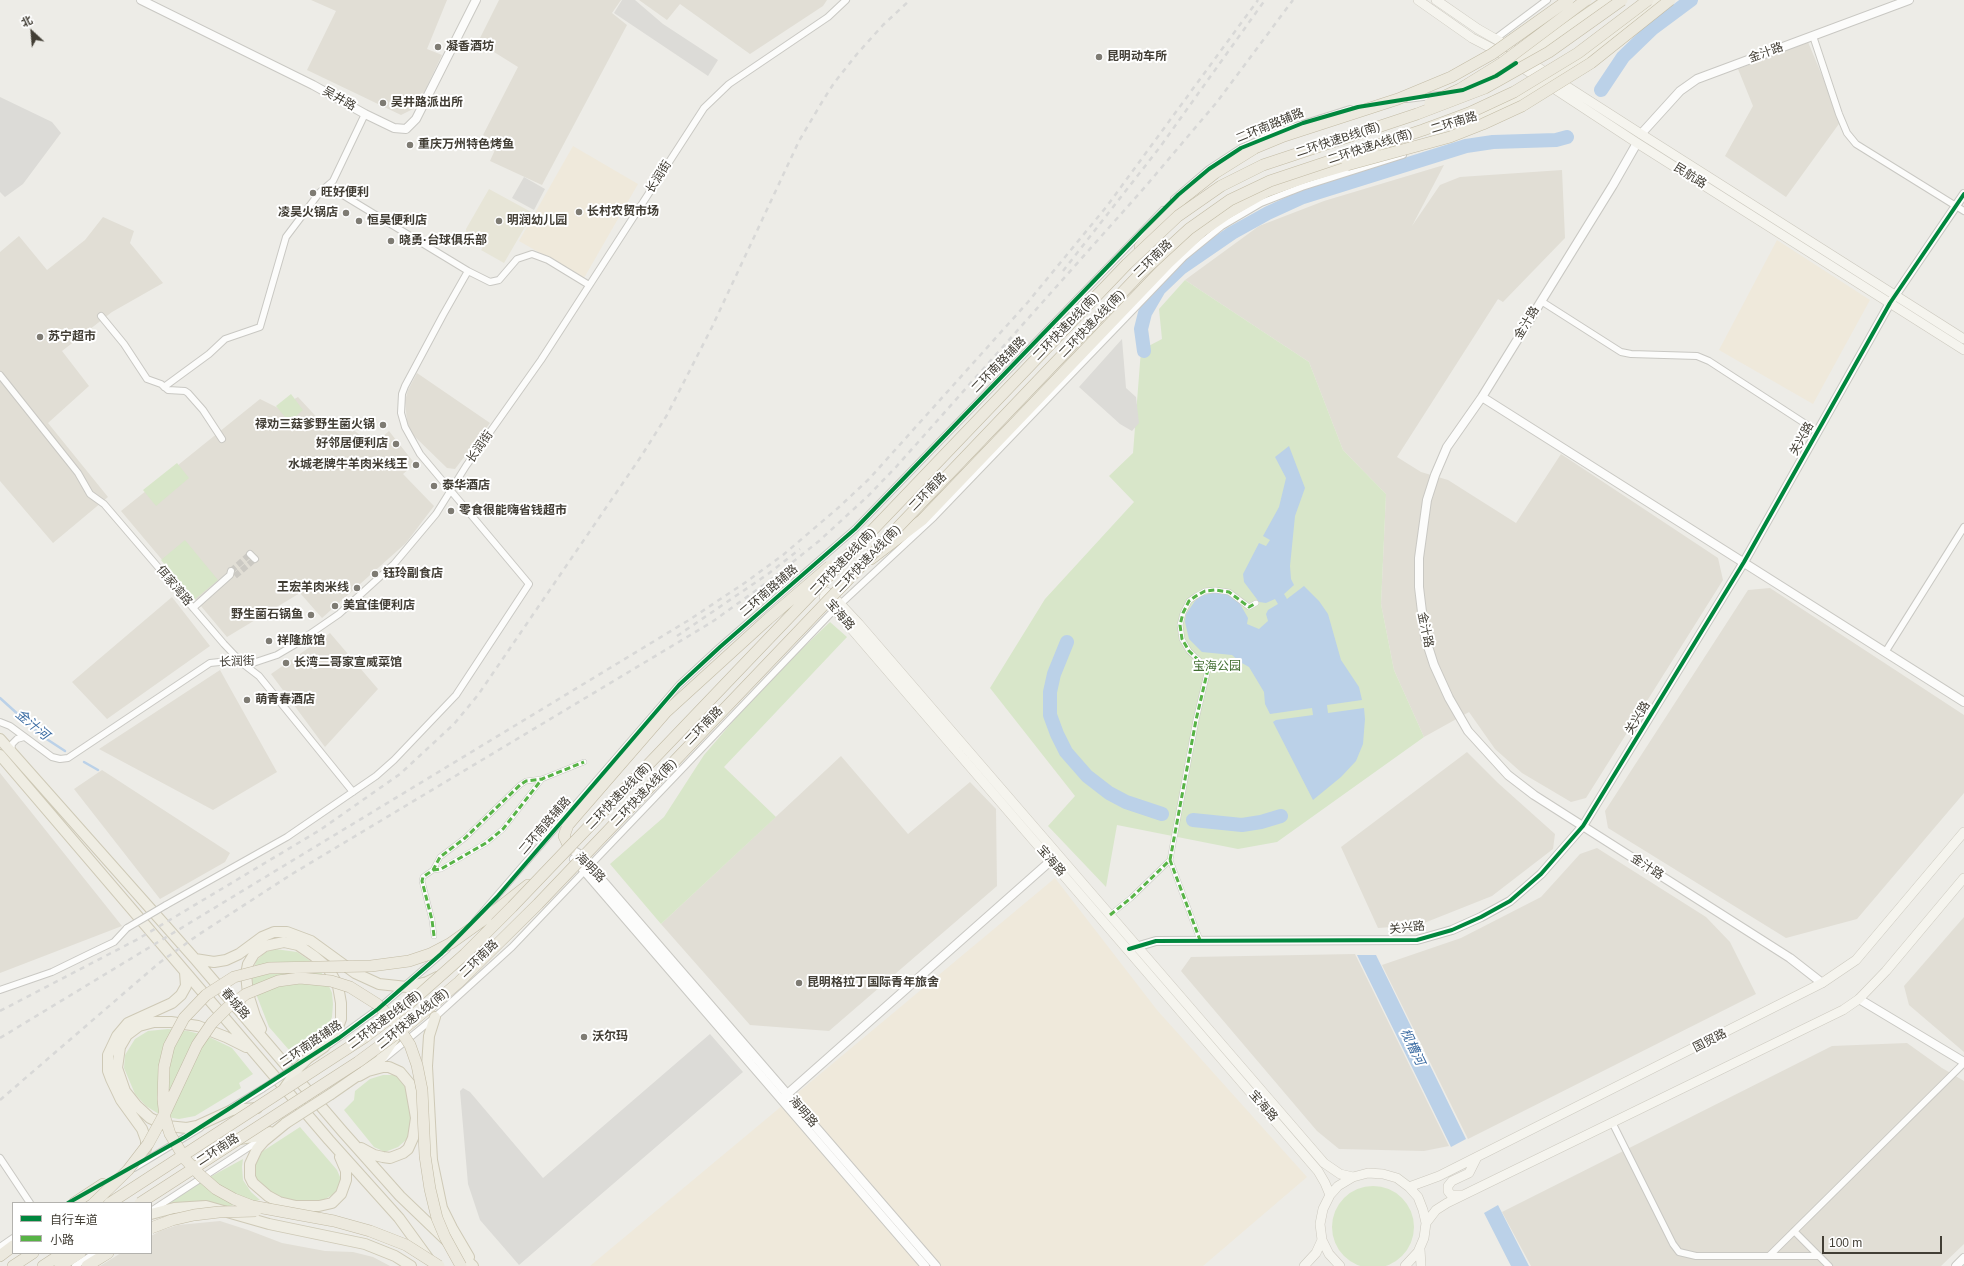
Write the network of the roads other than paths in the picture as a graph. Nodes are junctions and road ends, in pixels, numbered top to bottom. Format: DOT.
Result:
graph roads {
  1 [pos="141,0"];
  2 [pos="476,0"];
  3 [pos="1418,0"];
  4 [pos="1436,0"];
  5 [pos="1547,0"];
  6 [pos="1568,0"];
  7 [pos="1586,0"];
  8 [pos="1607,0"];
  9 [pos="1622,0"];
  10 [pos="1648,0"];
  11 [pos="1661,0"];
  12 [pos="1670,0"];
  13 [pos="1909,0"];
  14 [pos="843,1"];
  15 [pos="1813,36"];
  16 [pos="1495,38"];
  17 [pos="1524,58"];
  18 [pos="1516,63"];
  19 [pos="1550,81"];
  20 [pos="365,114"];
  21 [pos="1641,134"];
  22 [pos="1637,143"];
  23 [pos="1347,165"];
  24 [pos="1249,171"];
  25 [pos="328,186"];
  26 [pos="1243,193"];
  27 [pos="1964,194"];
  28 [pos="1956,206"];
  29 [pos="1964,211"];
  30 [pos="1173,242"];
  31 [pos="468,271"];
  32 [pos="589,285"];
  33 [pos="1108,287"];
  34 [pos="1892,299"];
  35 [pos="1541,301"];
  36 [pos="100,316"];
  37 [pos="1111,323"];
  38 [pos="1964,339"];
  39 [pos="1964,350"];
  40 [pos="0,375"];
  41 [pos="164,387"];
  42 [pos="1482,397"];
  43 [pos="1818,432"];
  44 [pos="222,439"];
  45 [pos="451,491"];
  46 [pos="892,510"];
  47 [pos="1964,527"];
  48 [pos="1744,562"];
  49 [pos="805,573"];
  50 [pos="232,574"];
  51 [pos="820,589"];
  52 [pos="828,597"];
  53 [pos="1256,603"];
  54 [pos="838,607"];
  55 [pos="193,608"];
  56 [pos="1886,651"];
  57 [pos="242,663"];
  58 [pos="1964,702"];
  59 [pos="0,722"];
  60 [pos="24,737"];
  61 [pos="0,739"];
  62 [pos="11,751"];
  63 [pos="0,755"];
  64 [pos="584,762"];
  65 [pos="542,778"];
  66 [pos="353,792"];
  67 [pos="1583,826"];
  68 [pos="554,830"];
  69 [pos="1964,832"];
  70 [pos="570,849"];
  71 [pos="560,857"];
  72 [pos="578,858"];
  73 [pos="1054,858"];
  74 [pos="1170,860"];
  75 [pos="587,868"];
  76 [pos="433,870"];
  77 [pos="1964,878"];
  78 [pos="1110,915"];
  79 [pos="434,936"];
  80 [pos="1200,940"];
  81 [pos="1133,947"];
  82 [pos="466,956"];
  83 [pos="195,959"];
  84 [pos="185,972"];
  85 [pos="1822,983"];
  86 [pos="404,987"];
  87 [pos="0,990"];
  88 [pos="1859,999"];
  89 [pos="420,1012"];
  90 [pos="436,1017"];
  91 [pos="258,1057"];
  92 [pos="308,1058"];
  93 [pos="281,1059"];
  94 [pos="1964,1062"];
  95 [pos="359,1076"];
  96 [pos="785,1096"];
  97 [pos="271,1101"];
  98 [pos="221,1115"];
  99 [pos="1612,1122"];
  100 [pos="286,1123"];
  101 [pos="343,1132"];
  102 [pos="328,1140"];
  103 [pos="216,1151"];
  104 [pos="1477,1157"];
  105 [pos="0,1158"];
  106 [pos="1353,1176"];
  107 [pos="103,1184"];
  108 [pos="1409,1187"];
  109 [pos="1330,1195"];
  110 [pos="1464,1195"];
  111 [pos="29,1202"];
  112 [pos="70,1202"];
  113 [pos="76,1202"];
  114 [pos="95,1202"];
  115 [pos="112,1202"];
  116 [pos="116,1202"];
  117 [pos="138,1202"];
  118 [pos="142,1202"];
  119 [pos="152,1211"];
  120 [pos="152,1212"];
  121 [pos="291,1214"];
  122 [pos="1426,1223"];
  123 [pos="152,1228"];
  124 [pos="1794,1231"];
  125 [pos="12,1239"];
  126 [pos="1322,1240"];
  127 [pos="0,1247"];
  128 [pos="12,1247"];
  129 [pos="1420,1248"];
  130 [pos="32,1254"];
  131 [pos="35,1254"];
  132 [pos="56,1254"];
  133 [pos="61,1254"];
  134 [pos="61,1254"];
  135 [pos="78,1254"];
  136 [pos="93,1254"];
  137 [pos="106,1254"];
  138 [pos="1770,1255"];
  139 [pos="0,1256"];
  140 [pos="1819,1256"];
  141 [pos="1964,1258"];
  142 [pos="17,1264"];
  143 [pos="38,1266"];
  144 [pos="43,1266"];
  145 [pos="60,1266"];
  146 [pos="75,1266"];
  147 [pos="87,1266"];
  148 [pos="411,1266"];
  149 [pos="434,1266"];
  150 [pos="439,1266"];
  151 [pos="461,1266"];
  152 [pos="473,1266"];
  153 [pos="476,1266"];
  154 [pos="925,1266"];
  155 [pos="936,1266"];
  156 [pos="1304,1266"];
  157 [pos="1340,1266"];
  158 [pos="1405,1266"];
  159 [pos="1421,1266"];
  160 [pos="1829,1266"];
  161 [pos="1956,1266"];
  1 -- 20 [label="street, 吴井路"];
  2 -- 20 [label="street, 吴井路"];
  3 -- 18 [label="main road, 民航路"];
  4 -- 16 [label="main road, 民航路"];
  5 -- 16 [label="street"];
  6 -- 33 [label="highway, bridge"];
  7 -- 24 [label="highway, bridge"];
  8 -- 17 [label="main road, 二环南路"];
  9 -- 24 [label="highway, 二环快速B线(南), bridge"];
  10 -- 26 [label="highway, 二环快速A线(南), bridge"];
  11 -- 19 [label="main road, 二环南路"];
  12 -- 23 [label="highway, bridge"];
  13 -- 15 [label="street, 金汁路"];
  14 -- 32 [label="street, 长润街"];
  15 -- 21 [label="street, 金汁路"];
  15 -- 28 [label="street"];
  16 -- 17 [label="main road, 民航路"];
  17 -- 18 [label="main road, 二环南路"];
  17 -- 19 [label="main road, 民航路"];
  18 -- 19 [label="main road, 民航路"];
  18 -- 33 [label="main road, 二环南路"];
  18 -- 49 [label="street, 二环南路辅路"];
  19 -- 21 [label="main road, 民航路"];
  19 -- 22 [label="main road, 民航路"];
  19 -- 52 [label="main road, 二环南路"];
  19 -- 54 [label="street"];
  20 -- 25 [label="street"];
  21 -- 34 [label="main road, 民航路"];
  22 -- 34 [label="main road, 民航路"];
  22 -- 35 [label="street, 金汁路"];
  23 -- 26 [label="highway, bridge"];
  23 -- 37 [label="highway"];
  24 -- 46 [label="highway, 二环快速B线(南), bridge"];
  25 -- 31 [label="street"];
  25 -- 41 [label="street"];
  26 -- 30 [label="highway, 二环快速A线(南), bridge"];
  27 -- 28 [label="street, 关兴路"];
  28 -- 29 [label="street"];
  28 -- 34 [label="street, 关兴路"];
  30 -- 37 [label="highway, bridge"];
  30 -- 118 [label="highway, 二环快速A线(南), bridge"];
  31 -- 32 [label="street"];
  31 -- 45 [label="street"];
  32 -- 45 [label="street, 长润街"];
  33 -- 51 [label="main road, 二环南路"];
  34 -- 38 [label="main road, 民航路"];
  34 -- 39 [label="main road, 民航路"];
  34 -- 43 [label="street, 关兴路"];
  35 -- 42 [label="street, 金汁路"];
  35 -- 43 [label="street"];
  36 -- 41 [label="street"];
  37 -- 52 [label="highway"];
  40 -- 55 [label="street, 佴家湾路"];
  41 -- 44 [label="street"];
  42 -- 48 [label="street"];
  42 -- 67 [label="street, 金汁路"];
  43 -- 48 [label="street, 关兴路"];
  45 -- 57 [label="street, 长润街"];
  45 -- 66 [label="street"];
  46 -- 70 [label="highway, bridge"];
  46 -- 71 [label="highway, 二环快速B线(南), bridge"];
  47 -- 56 [label="street"];
  48 -- 56 [label="street"];
  48 -- 67 [label="street, 关兴路"];
  49 -- 51 [label="street, 二环南路辅路"];
  49 -- 68 [label="street, 二环南路辅路"];
  50 -- 55 [label="street"];
  51 -- 52 [label="main road, 宝海路"];
  51 -- 70 [label="main road, 二环南路"];
  52 -- 54 [label="main road, 宝海路"];
  52 -- 72 [label="main road, 二环南路"];
  53 -- 74 [label="street"];
  54 -- 73 [label="main road, 宝海路"];
  54 -- 75 [label="street"];
  55 -- 57 [label="street, 佴家湾路"];
  56 -- 58 [label="street"];
  57 -- 60 [label="street, 长润街"];
  57 -- 66 [label="street, 佴家湾路"];
  59 -- 60 [label="street, 长润街"];
  60 -- 62 [label="street"];
  61 -- 62 [label="main road, 春城路"];
  62 -- 83 [label="main road, 春城路"];
  63 -- 84 [label="main road, 春城路"];
  64 -- 65 [label="street"];
  65 -- 76 [label="street"];
  65 -- 76 [label="street"];
  66 -- 87 [label="street, bridge"];
  67 -- 80 [label="street, 关兴路"];
  67 -- 85 [label="street, 金汁路"];
  68 -- 70 [label="street"];
  68 -- 86 [label="street, 二环南路辅路"];
  69 -- 85 [label="main road, 国贸路"];
  70 -- 72 [label="street, 海明路"];
  70 -- 82 [label="main road, 二环南路"];
  71 -- 115 [label="highway, 二环快速B线(南), bridge"];
  71 -- 121 [label="highway, bridge"];
  72 -- 75 [label="street, 海明路"];
  72 -- 89 [label="main road, 二环南路"];
  73 -- 78 [label="main road, 宝海路"];
  73 -- 81 [label="main road, 宝海路"];
  73 -- 96 [label="street"];
  74 -- 78 [label="street"];
  74 -- 80 [label="street"];
  75 -- 90 [label="street"];
  75 -- 96 [label="street, 海明路"];
  76 -- 79 [label="street"];
  77 -- 88 [label="main road"];
  78 -- 81 [label="main road, 宝海路"];
  80 -- 81 [label="street, 关兴路"];
  81 -- 106 [label="main road, 宝海路"];
  81 -- 109 [label="main road, 宝海路"];
  82 -- 86 [label="main road"];
  82 -- 97 [label="main road, 二环南路, bridge"];
  83 -- 86 [label="main road"];
  83 -- 93 [label="main road, 春城路"];
  84 -- 91 [label="main road, 春城路"];
  84 -- 107 [label="main road"];
  85 -- 104 [label="main road, 国贸路"];
  86 -- 92 [label="street, 二环南路辅路"];
  88 -- 94 [label="street"];
  88 -- 99 [label="main road"];
  89 -- 95 [label="main road"];
  89 -- 103 [label="main road, 二环南路, bridge"];
  90 -- 95 [label="street"];
  90 -- 153 [label="main road"];
  91 -- 98 [label="main road"];
  91 -- 102 [label="main road, 春城路"];
  92 -- 93 [label="main road"];
  92 -- 97 [label="main road, bridge"];
  92 -- 98 [label="street, 二环南路辅路, bridge"];
  93 -- 101 [label="main road, 春城路"];
  94 -- 124 [label="street"];
  95 -- 100 [label="main road, bridge"];
  95 -- 101 [label="main road"];
  96 -- 154 [label="street, 海明路"];
  96 -- 155 [label="street, 海明路"];
  97 -- 98 [label="main road"];
  97 -- 116 [label="main road, 二环南路"];
  98 -- 107 [label="street, 二环南路辅路"];
  99 -- 110 [label="main road"];
  99 -- 138 [label="street"];
  100 -- 102 [label="main road"];
  100 -- 103 [label="main road"];
  100 -- 119 [label="street"];
  101 -- 152 [label="main road, 春城路"];
  102 -- 149 [label="main road, 春城路"];
  103 -- 117 [label="main road, 二环南路"];
  104 -- 108 [label="main road, 国贸路"];
  104 -- 110 [label="main road"];
  105 -- 111 [label="street"];
  106 -- 108 [label="main road"];
  106 -- 109 [label="main road"];
  107 -- 112 [label="street, 二环南路辅路"];
  107 -- 113 [label="highway"];
  108 -- 122 [label="main road"];
  109 -- 126 [label="main road"];
  110 -- 122 [label="main road"];
  114 -- 151 [label="highway, bridge"];
  120 -- 148 [label="main road"];
  121 -- 123 [label="highway, bridge"];
  121 -- 150 [label="highway, bridge"];
  122 -- 129 [label="main road"];
  124 -- 138 [label="street"];
  124 -- 140 [label="street"];
  125 -- 127 [label="street"];
  126 -- 156 [label="main road"];
  126 -- 157 [label="main road"];
  128 -- 139 [label="highway"];
  129 -- 158 [label="main road"];
  129 -- 159 [label="main road"];
  130 -- 142 [label="highway"];
  131 -- 142 [label="main road"];
  132 -- 143 [label="main road"];
  133 -- 143 [label="main road"];
  134 -- 144 [label="highway"];
  135 -- 145 [label="highway"];
  136 -- 146 [label="street"];
  137 -- 147 [label="highway"];
  138 -- 140 [label="street"];
  140 -- 160 [label="street"];
  141 -- 161 [label="street"];
}
